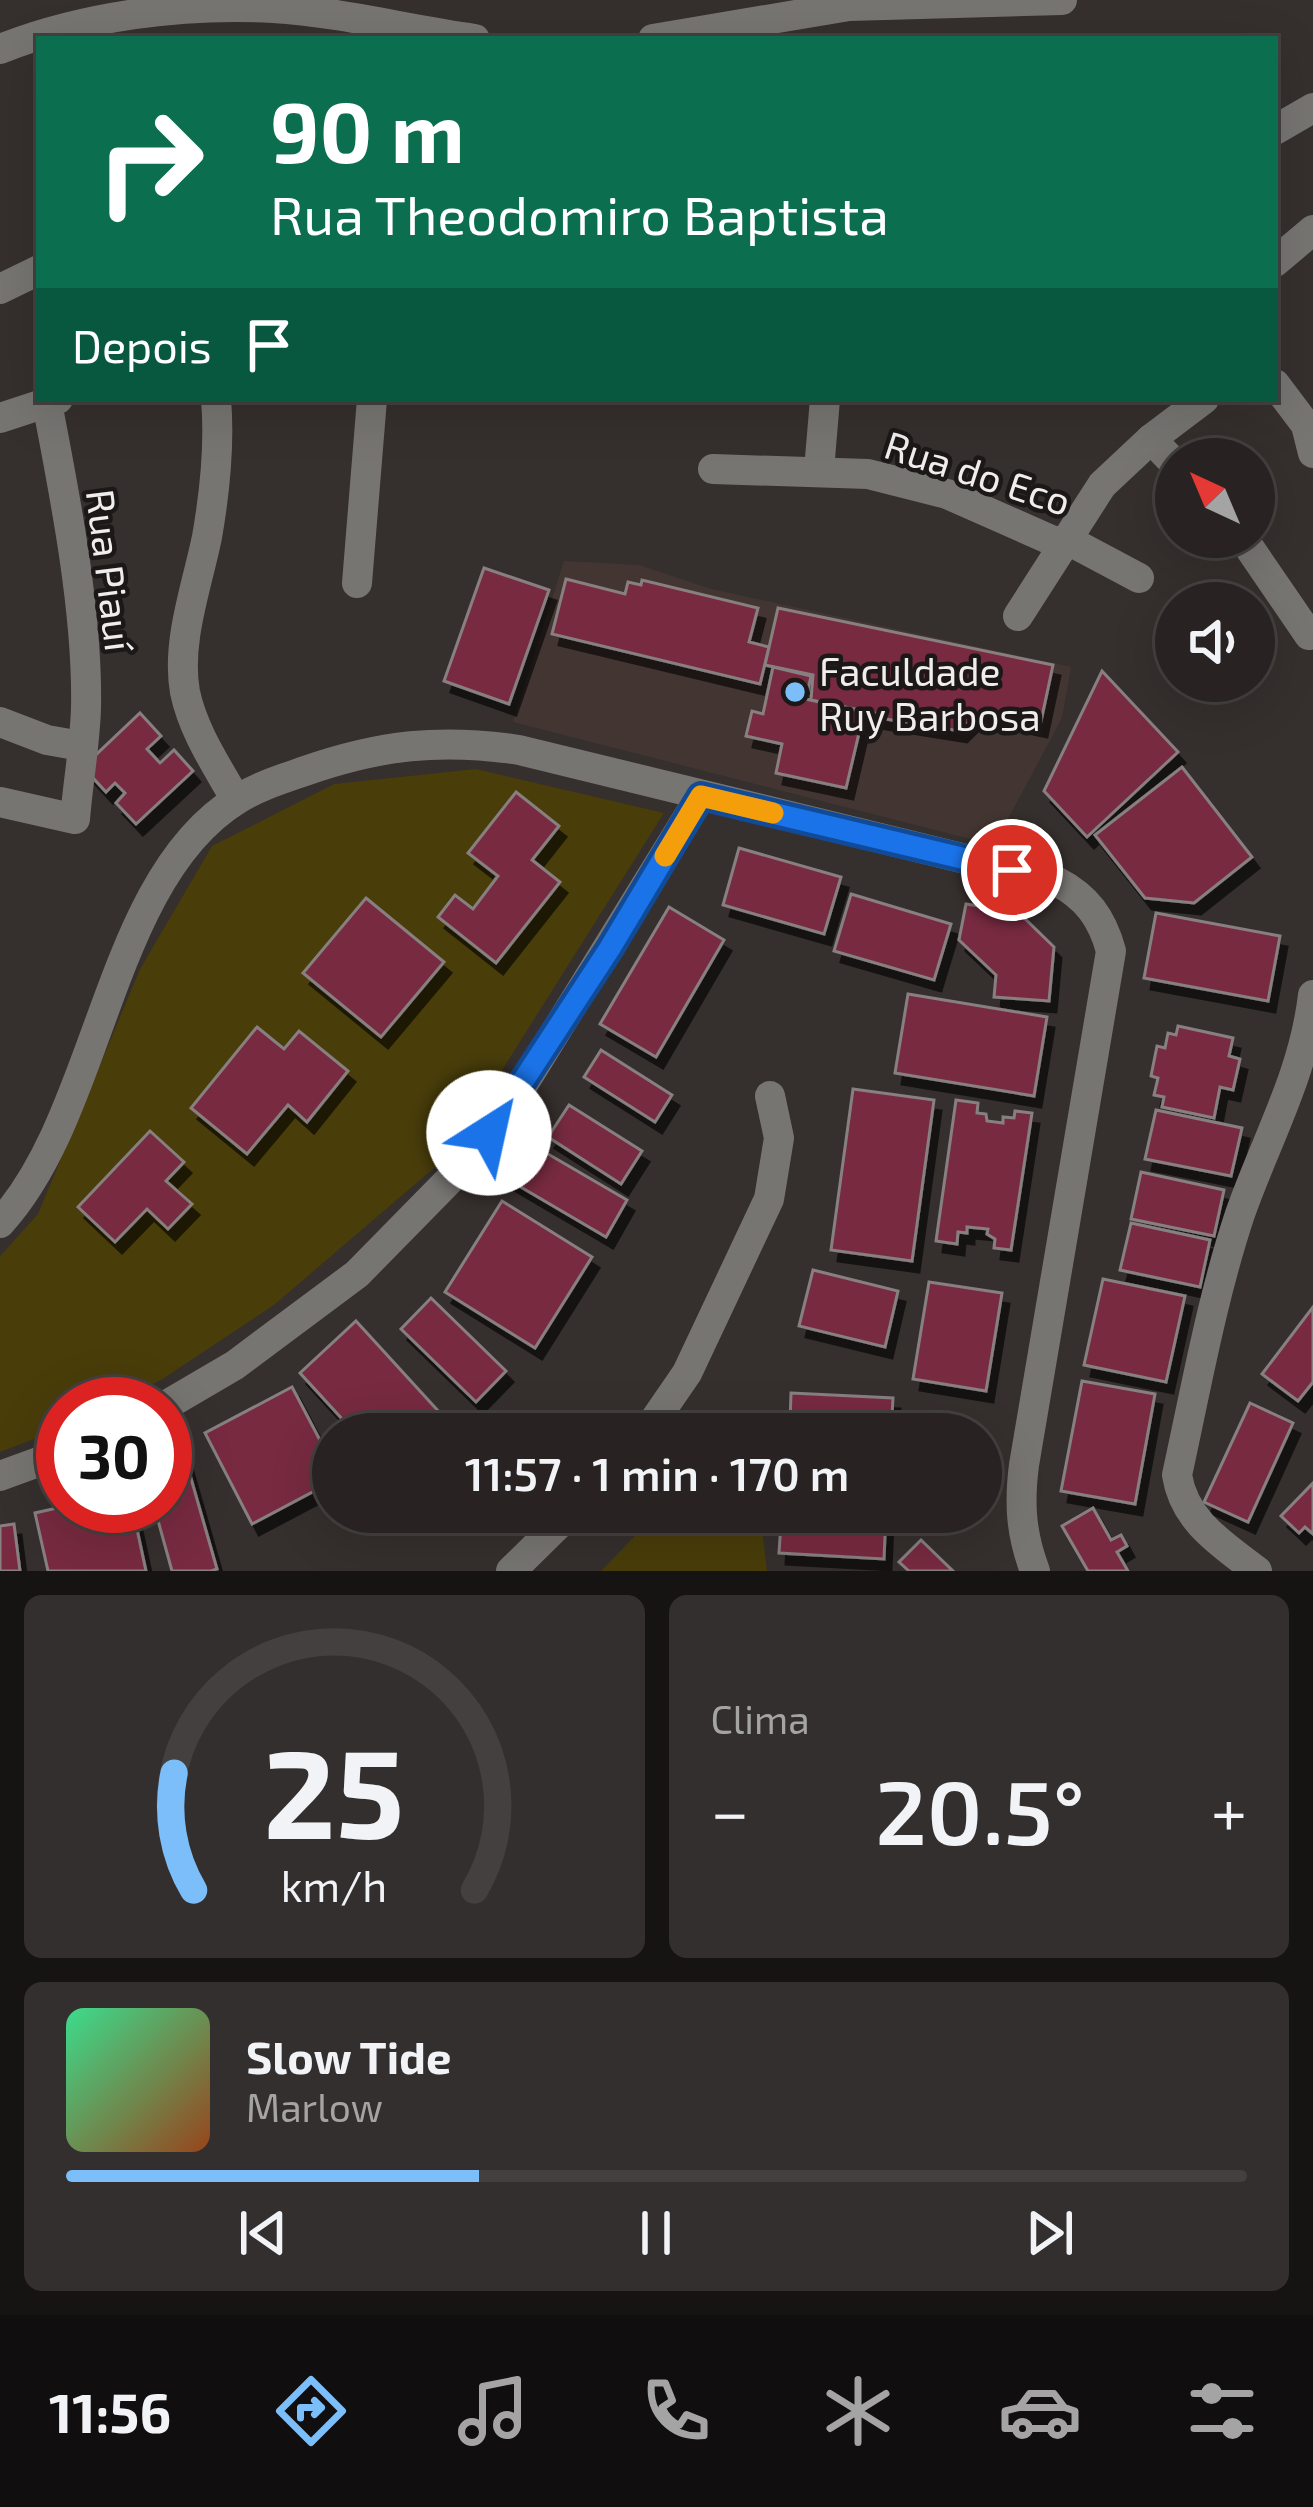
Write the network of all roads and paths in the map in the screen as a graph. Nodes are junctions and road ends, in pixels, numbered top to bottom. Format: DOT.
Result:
graph roads {
  1 [pos="1062,0"];
  2 [pos="709,14"];
  3 [pos="757,20"];
  4 [pos="41,36"];
  5 [pos="457,36"];
  6 [pos="660,36"];
  7 [pos="36,38"];
  8 [pos="0,50"];
  9 [pos="1313,109"];
  10 [pos="1278,128"];
  11 [pos="1313,230"];
  12 [pos="1278,259"];
  13 [pos="36,271"];
  14 [pos="0,289"];
  15 [pos="1278,388"];
  16 [pos="50,402"];
  17 [pos="53,402"];
  18 [pos="216,402"];
  19 [pos="372,402"];
  20 [pos="825,402"];
  21 [pos="1200,402"];
  22 [pos="0,418"];
  23 [pos="1311,434"];
  24 [pos="1151,439"];
  25 [pos="1155,443"];
  26 [pos="713,469"];
  27 [pos="819,470"];
  28 [pos="1063,542"];
  29 [pos="1256,558"];
  30 [pos="1139,578"];
  31 [pos="357,583"];
  32 [pos="1018,616"];
  33 [pos="1309,635"];
  34 [pos="0,722"];
  35 [pos="81,746"];
  36 [pos="701,796"];
  37 [pos="236,800"];
  38 [pos="0,802"];
  39 [pos="1313,994"];
  40 [pos="770,1096"];
  41 [pos="0,1223"];
  42 [pos="192,1390"];
  43 [pos="659,1413"];
  44 [pos="36,1463"];
  45 [pos="0,1476"];
  46 [pos="550,1533"];
  47 [pos="511,1571"];
  48 [pos="1035,1571"];
  49 [pos="1257,1571"];
  1 -- 3 [label="street"];
  2 -- 3 [label="street"];
  2 -- 6 [label="street"];
  4 -- 5 [label="street"];
  7 -- 8 [label="street"];
  9 -- 10 [label="street"];
  11 -- 12 [label="street"];
  13 -- 14 [label="street"];
  15 -- 23 [label="street"];
  16 -- 22 [label="street"];
  17 -- 35 [label="street, Rua Piauí"];
  18 -- 37 [label="street"];
  19 -- 31 [label="street"];
  20 -- 27 [label="street"];
  21 -- 24 [label="street"];
  24 -- 25 [label="street"];
  24 -- 28 [label="street"];
  26 -- 27 [label="street, Rua do Eco"];
  27 -- 28 [label="street, Rua do Eco"];
  28 -- 30 [label="street, Rua do Eco"];
  28 -- 32 [label="street"];
  29 -- 33 [label="street"];
  34 -- 35 [label="street"];
  35 -- 38 [label="street, Rua Piauí"];
  36 -- 37 [label="street"];
  36 -- 42 [label="street"];
  36 -- 48 [label="street"];
  37 -- 41 [label="street"];
  39 -- 49 [label="street"];
  40 -- 43 [label="street"];
  44 -- 45 [label="street"];
  46 -- 47 [label="street"];
}
